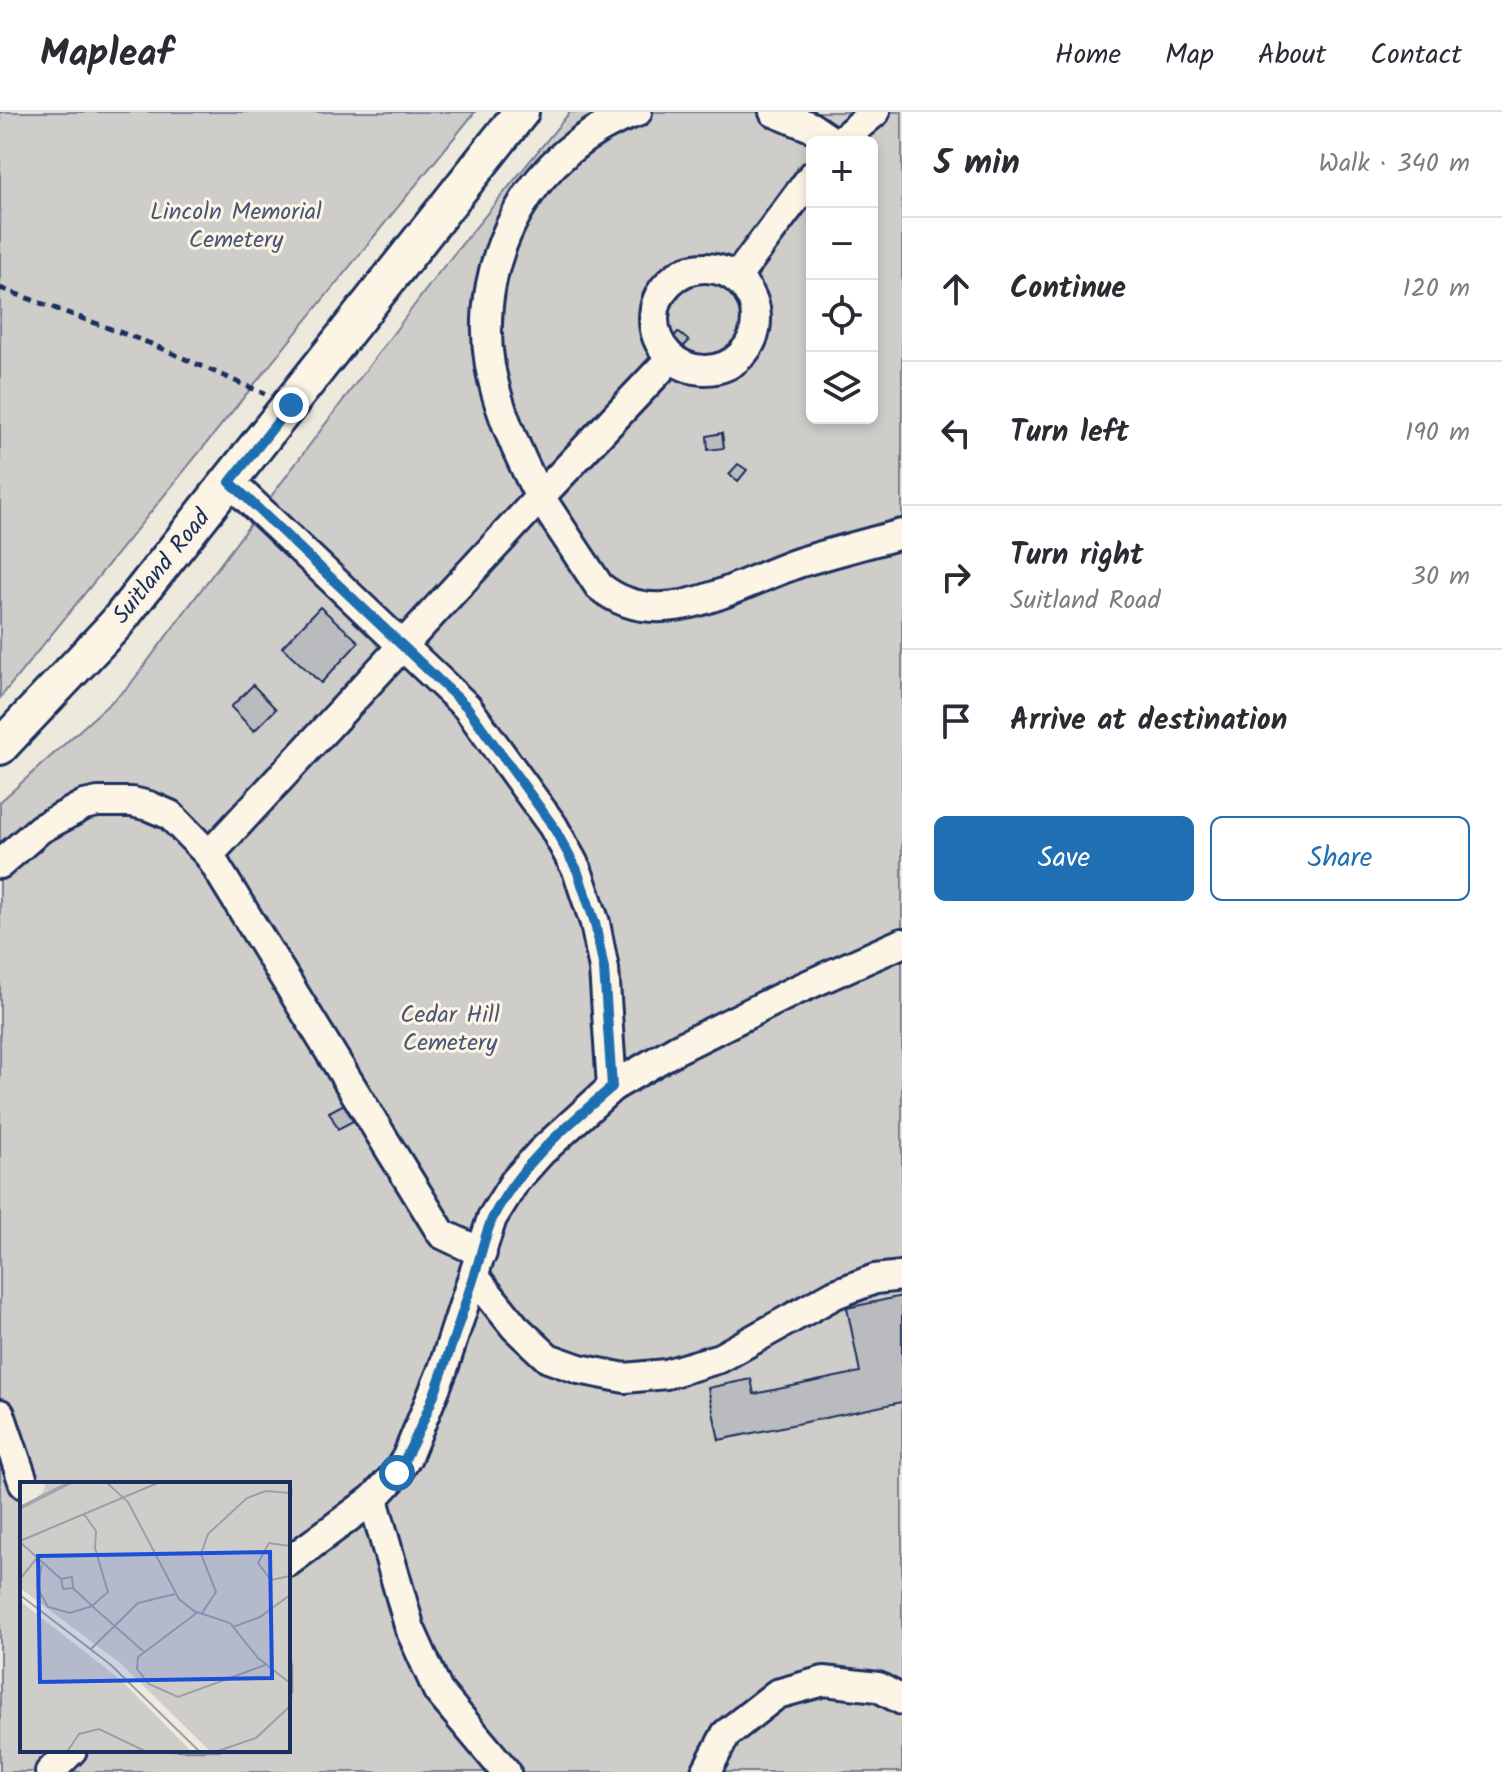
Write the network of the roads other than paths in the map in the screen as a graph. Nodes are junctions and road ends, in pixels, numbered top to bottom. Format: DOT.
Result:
graph roads {
  1 [pos="521,112"];
  2 [pos="637,112"];
  3 [pos="774,112"];
  4 [pos="875,112"];
  5 [pos="826,136"];
  6 [pos="844,136"];
  7 [pos="806,184"];
  8 [pos="736,278"];
  9 [pos="671,358"];
  10 [pos="230,482"];
  11 [pos="540,497"];
  12 [pos="902,534"];
  13 [pos="403,647"];
  14 [pos="0,747"];
  15 [pos="209,855"];
  16 [pos="0,864"];
  17 [pos="902,943"];
  18 [pos="612,1087"];
  19 [pos="478,1264"];
  20 [pos="902,1276"];
  21 [pos="0,1414"];
  22 [pos="23,1482"];
  23 [pos="373,1499"];
  24 [pos="290,1561"];
  25 [pos="902,1700"];
  26 [pos="70,1752"];
  27 [pos="50,1772"];
  28 [pos="506,1772"];
  29 [pos="706,1772"];
  1 -- 10 [label="main road, Suitland Road"];
  2 -- 11 [label="lane"];
  3 -- 5 [label="lane"];
  4 -- 6 [label="lane"];
  7 -- 8 [label="lane"];
  8 -- 9 [label="lane"];
  8 -- 9 [label="lane"];
  9 -- 11 [label="lane"];
  10 -- 13 [label="lane"];
  10 -- 14 [label="main road, Suitland Road"];
  11 -- 12 [label="lane"];
  11 -- 13 [label="lane"];
  13 -- 15 [label="lane"];
  13 -- 18 [label="lane"];
  15 -- 16 [label="lane"];
  15 -- 19 [label="lane"];
  17 -- 18 [label="lane"];
  18 -- 19 [label="lane"];
  19 -- 20 [label="lane"];
  19 -- 23 [label="lane"];
  21 -- 22 [label="lane"];
  23 -- 24 [label="lane"];
  23 -- 28 [label="lane"];
  25 -- 29 [label="lane"];
  26 -- 27 [label="lane"];
}
